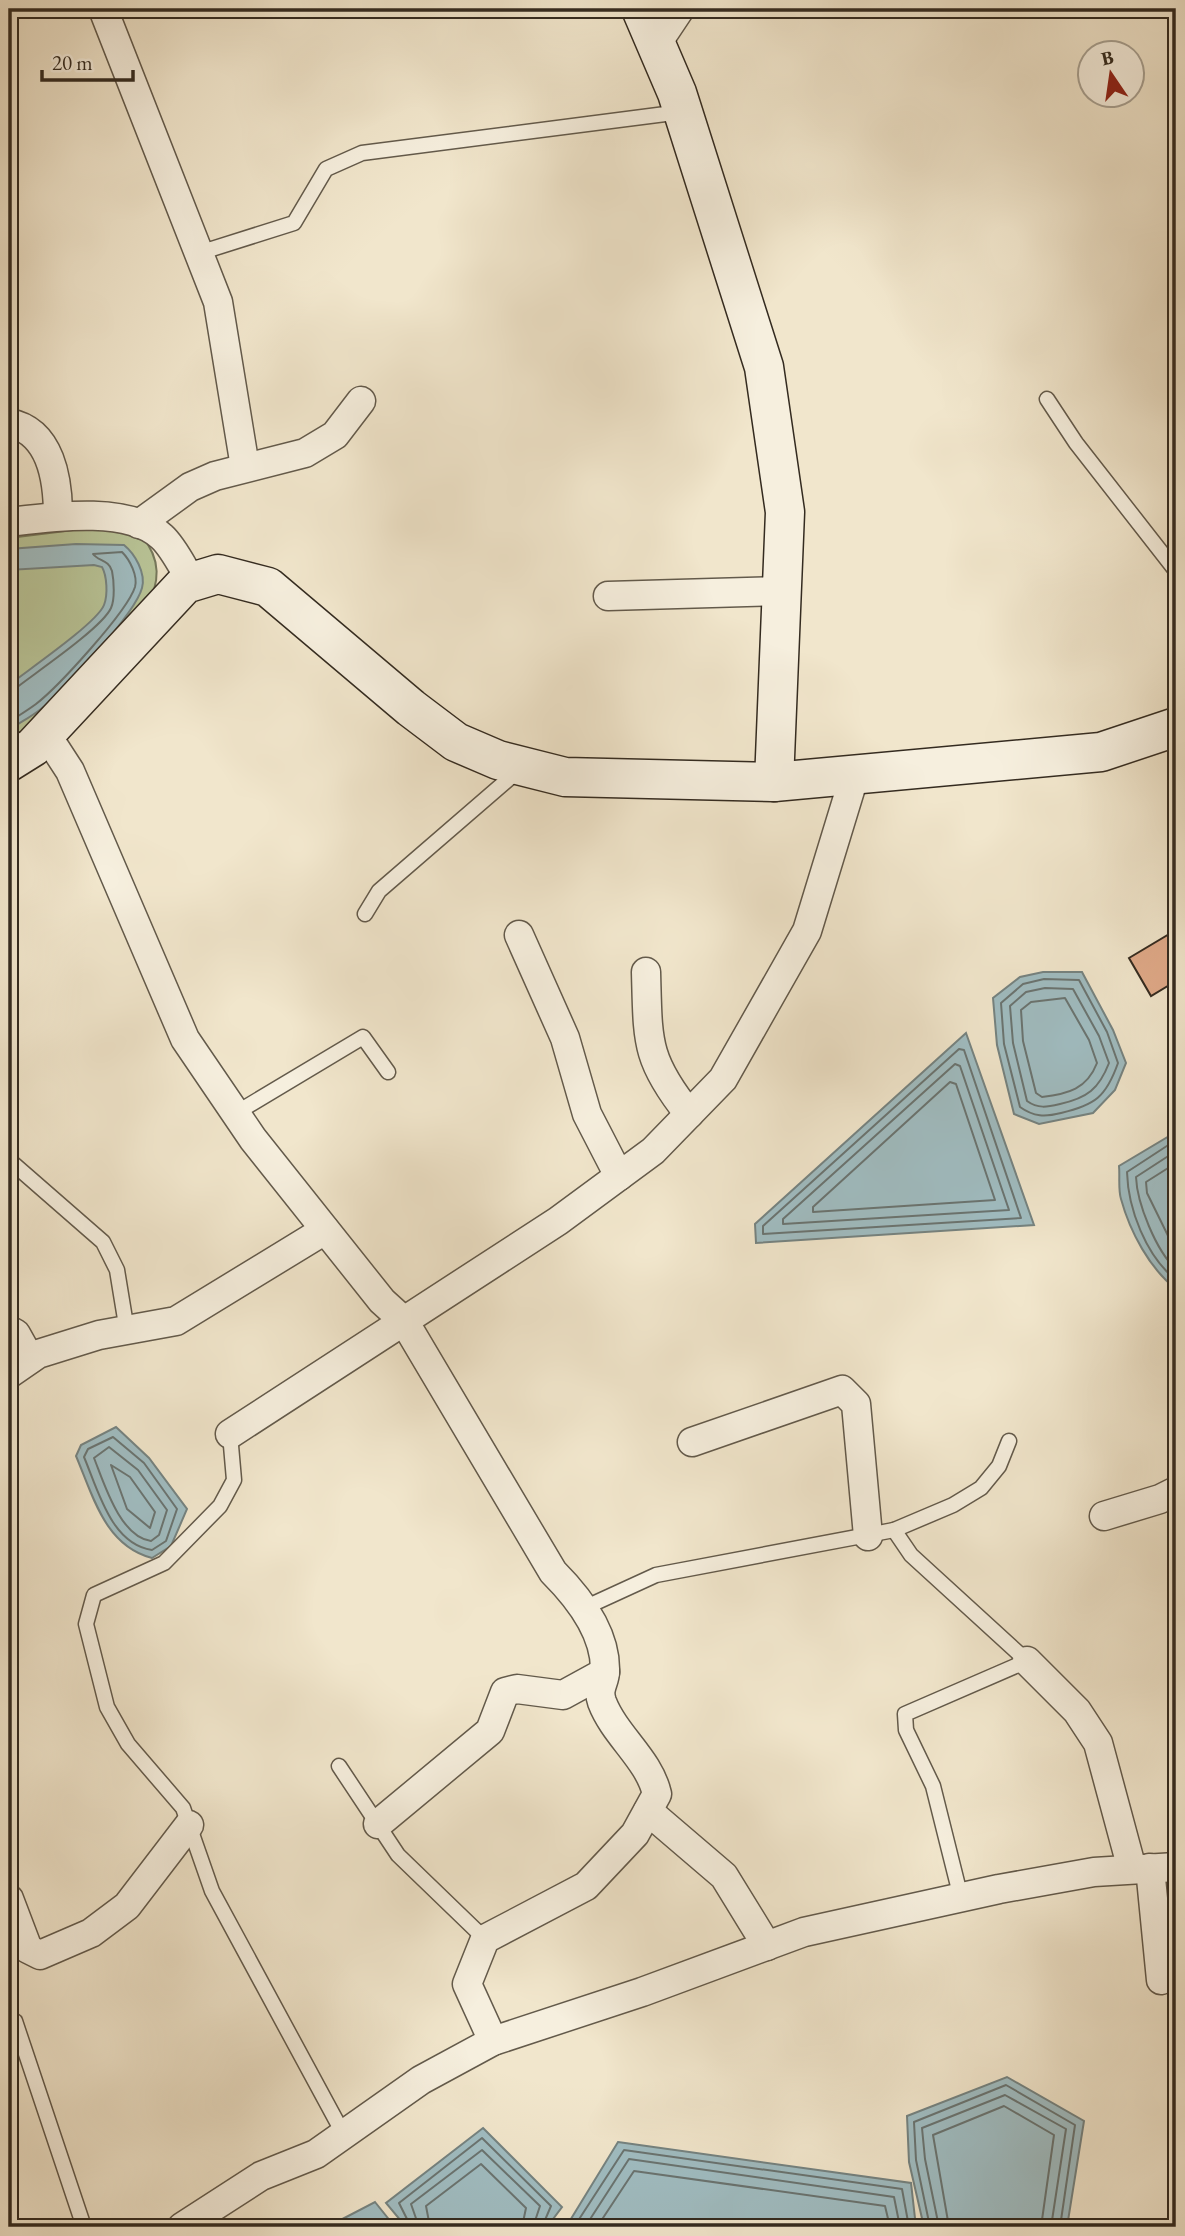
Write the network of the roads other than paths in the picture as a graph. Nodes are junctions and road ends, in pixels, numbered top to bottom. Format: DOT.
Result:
graph roads {
  1 [pos="103,9"];
  2 [pos="641,9"];
  3 [pos="680,9"];
  4 [pos="656,45"];
  5 [pos="682,111"];
  6 [pos="199,253"];
  7 [pos="1047,398"];
  8 [pos="361,401"];
  9 [pos="9,423"];
  10 [pos="245,467"];
  11 [pos="58,516"];
  12 [pos="9,522"];
  13 [pos="139,524"];
  14 [pos="1176,571"];
  15 [pos="192,582"];
  16 [pos="781,591"];
  17 [pos="608,596"];
  18 [pos="1176,727"];
  19 [pos="46,734"];
  20 [pos="9,762"];
  21 [pos="522,766"];
  22 [pos="855,774"];
  23 [pos="774,782"];
  24 [pos="365,914"];
  25 [pos="519,935"];
  26 [pos="646,972"];
  27 [pos="388,1072"];
  28 [pos="236,1113"];
  29 [pos="689,1114"];
  30 [pos="9,1160"];
  31 [pos="619,1176"];
  32 [pos="326,1230"];
  33 [pos="404,1321"];
  34 [pos="9,1330"];
  35 [pos="127,1331"];
  36 [pos="19,1366"];
  37 [pos="230,1434"];
  38 [pos="1009,1441"];
  39 [pos="692,1442"];
  40 [pos="1176,1491"];
  41 [pos="1104,1516"];
  42 [pos="881,1533"];
  43 [pos="584,1608"];
  44 [pos="1027,1661"];
  45 [pos="606,1672"];
  46 [pos="339,1766"];
  47 [pos="648,1811"];
  48 [pos="378,1824"];
  49 [pos="189,1825"];
  50 [pos="1153,1868"];
  51 [pos="961,1898"];
  52 [pos="9,1899"];
  53 [pos="485,1939"];
  54 [pos="767,1946"];
  55 [pos="1161,1980"];
  56 [pos="15,2021"];
  57 [pos="494,2041"];
  58 [pos="344,2135"];
  59 [pos="84,2227"];
  60 [pos="182,2227"];
  1 -- 6 [label="street"];
  2 -- 4 [label="street"];
  3 -- 4 [label="street"];
  4 -- 5 [label="street"];
  5 -- 6 [label="lane"];
  5 -- 16 [label="street"];
  6 -- 10 [label="street"];
  7 -- 14 [label="lane"];
  8 -- 10 [label="street"];
  9 -- 11 [label="street"];
  10 -- 13 [label="street"];
  11 -- 12 [label="street"];
  11 -- 13 [label="street"];
  13 -- 15 [label="street"];
  15 -- 19 [label="street"];
  15 -- 21 [label="street"];
  16 -- 17 [label="street"];
  16 -- 23 [label="street"];
  18 -- 22 [label="street"];
  19 -- 20 [label="street"];
  19 -- 28 [label="street"];
  21 -- 23 [label="street"];
  21 -- 24 [label="lane"];
  22 -- 23 [label="street"];
  22 -- 29 [label="street"];
  25 -- 31 [label="street"];
  26 -- 29 [label="street"];
  27 -- 28 [label="lane"];
  28 -- 32 [label="street"];
  29 -- 31 [label="street"];
  30 -- 35 [label="lane"];
  31 -- 33 [label="street"];
  32 -- 33 [label="street"];
  32 -- 35 [label="street"];
  33 -- 37 [label="street"];
  33 -- 43 [label="street"];
  34 -- 36 [label="street"];
  35 -- 36 [label="street"];
  37 -- 49 [label="lane"];
  38 -- 42 [label="lane"];
  39 -- 42 [label="street"];
  40 -- 41 [label="street"];
  42 -- 43 [label="lane"];
  42 -- 44 [label="lane"];
  43 -- 45 [label="street"];
  44 -- 50 [label="street"];
  44 -- 51 [label="lane"];
  45 -- 47 [label="street"];
  45 -- 48 [label="street"];
  46 -- 48 [label="lane"];
  47 -- 53 [label="street"];
  47 -- 54 [label="street"];
  48 -- 53 [label="lane"];
  49 -- 52 [label="street"];
  49 -- 58 [label="lane"];
  50 -- 51 [label="street"];
  50 -- 55 [label="street"];
  51 -- 54 [label="street"];
  53 -- 57 [label="street"];
  54 -- 57 [label="street"];
  56 -- 59 [label="lane"];
  57 -- 58 [label="street"];
  58 -- 60 [label="street"];
}
